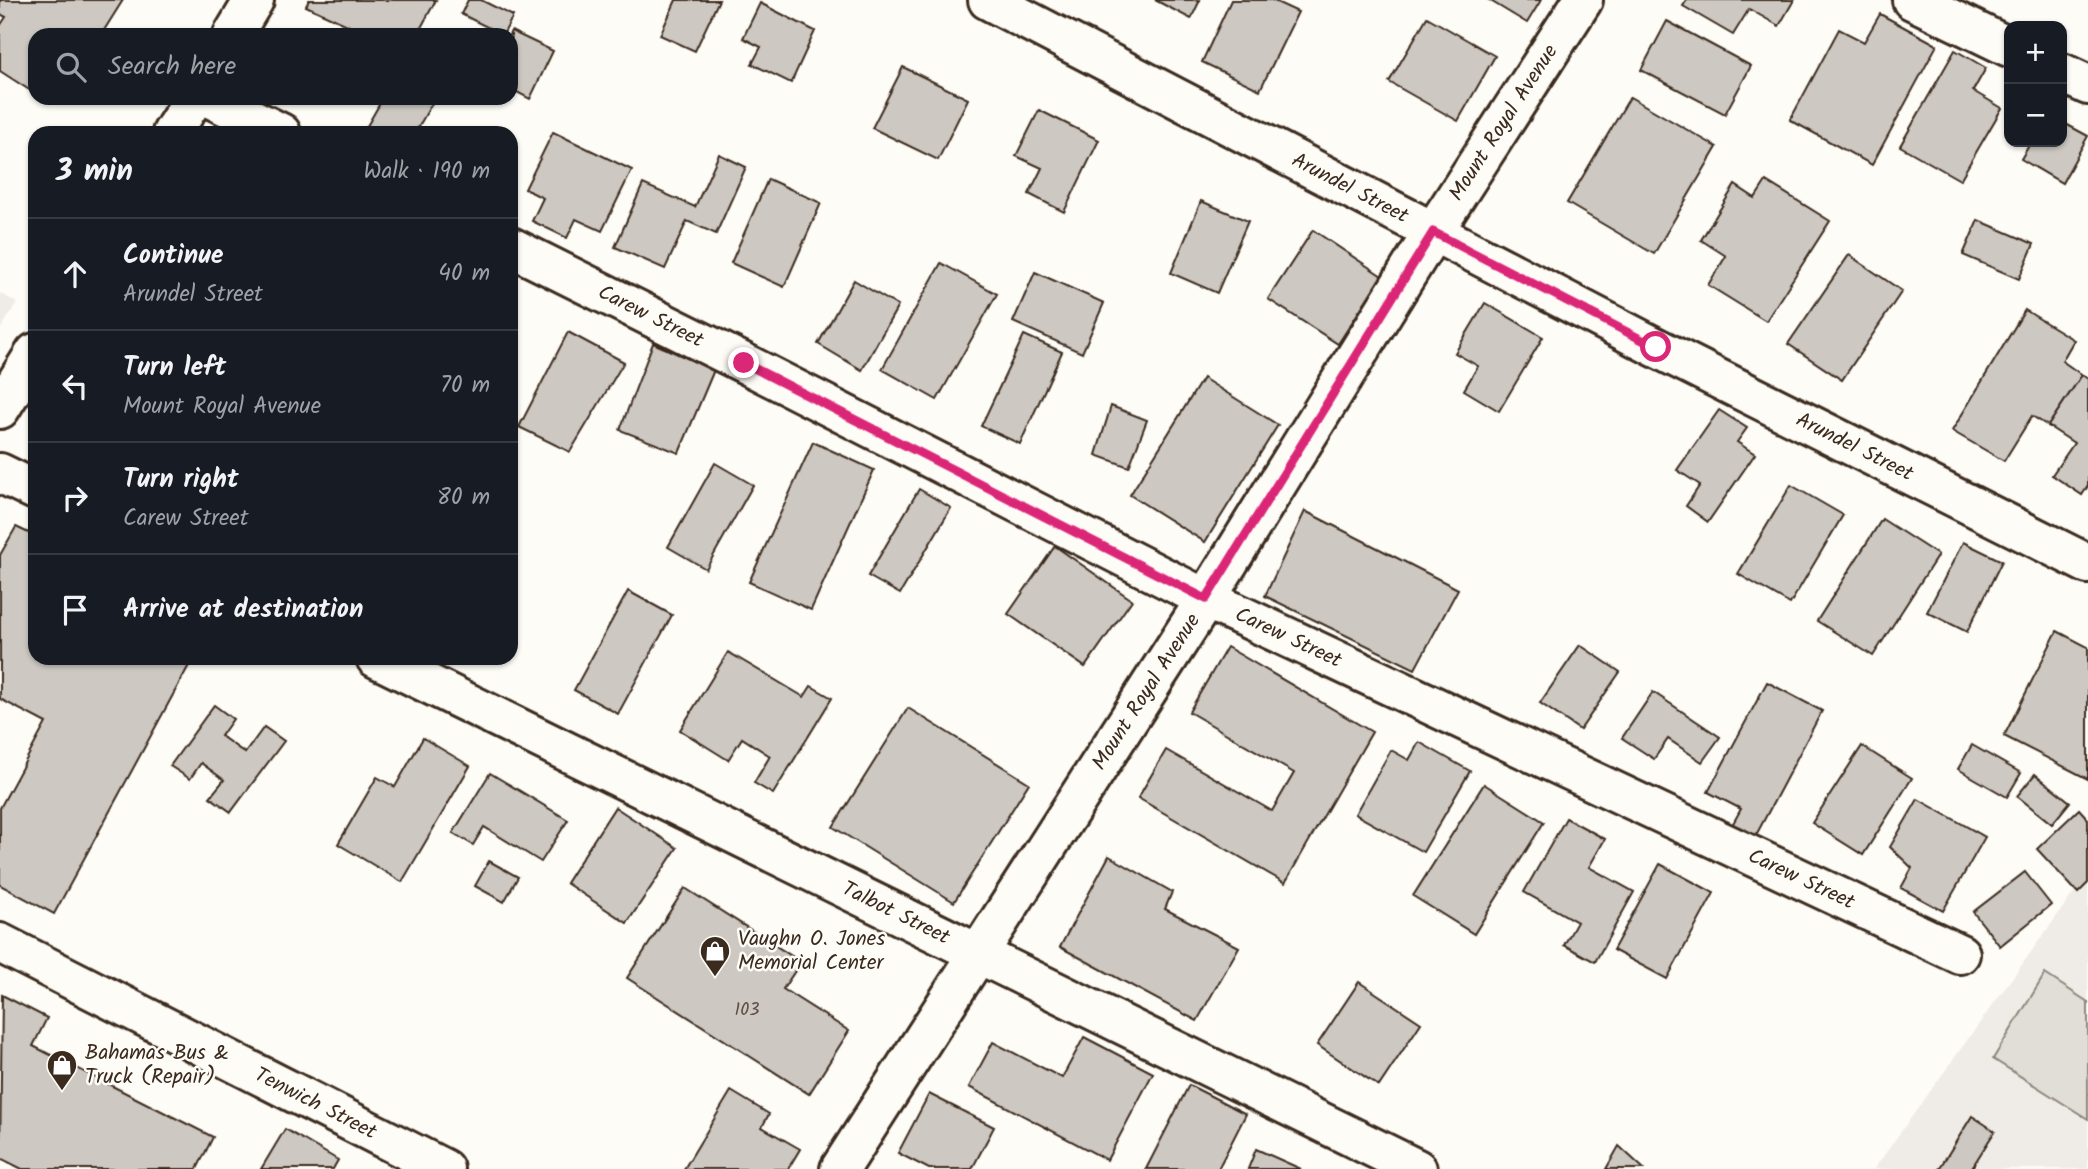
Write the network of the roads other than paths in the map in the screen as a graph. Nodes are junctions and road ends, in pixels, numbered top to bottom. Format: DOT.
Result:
graph roads {
  1 [pos="254,0"];
  2 [pos="988,0"];
  3 [pos="1583,0"];
  4 [pos="1912,0"];
  5 [pos="237,28"];
  6 [pos="2004,45"];
  7 [pos="2067,75"];
  8 [pos="2088,85"];
  9 [pos="190,105"];
  10 [pos="224,105"];
  11 [pos="176,126"];
  12 [pos="267,126"];
  13 [pos="1433,232"];
  14 [pos="518,250"];
  15 [pos="28,364"];
  16 [pos="0,409"];
  17 [pos="0,473"];
  18 [pos="28,487"];
  19 [pos="2088,564"];
  20 [pos="1206,599"];
  21 [pos="390,665"];
  22 [pos="0,943"];
  23 [pos="1961,954"];
  24 [pos="979,955"];
  25 [pos="444,1169"];
  26 [pos="841,1169"];
  27 [pos="1417,1169"];
  1 -- 5 [label="street"];
  2 -- 13 [label="street, Arundel Street"];
  3 -- 13 [label="street, Mount Royal Avenue"];
  4 -- 6 [label="street"];
  7 -- 8 [label="street"];
  9 -- 11 [label="street"];
  10 -- 12 [label="street"];
  13 -- 19 [label="street, Arundel Street"];
  13 -- 20 [label="street, Mount Royal Avenue"];
  14 -- 20 [label="street, Carew Street"];
  15 -- 16 [label="street"];
  17 -- 18 [label="street"];
  20 -- 23 [label="street, Carew Street"];
  20 -- 24 [label="street, Mount Royal Avenue"];
  21 -- 24 [label="street, Talbot Street"];
  22 -- 25 [label="street, Tenwich Street"];
  24 -- 26 [label="street, Mount Royal Avenue"];
  24 -- 27 [label="street, Talbot Street"];
}
